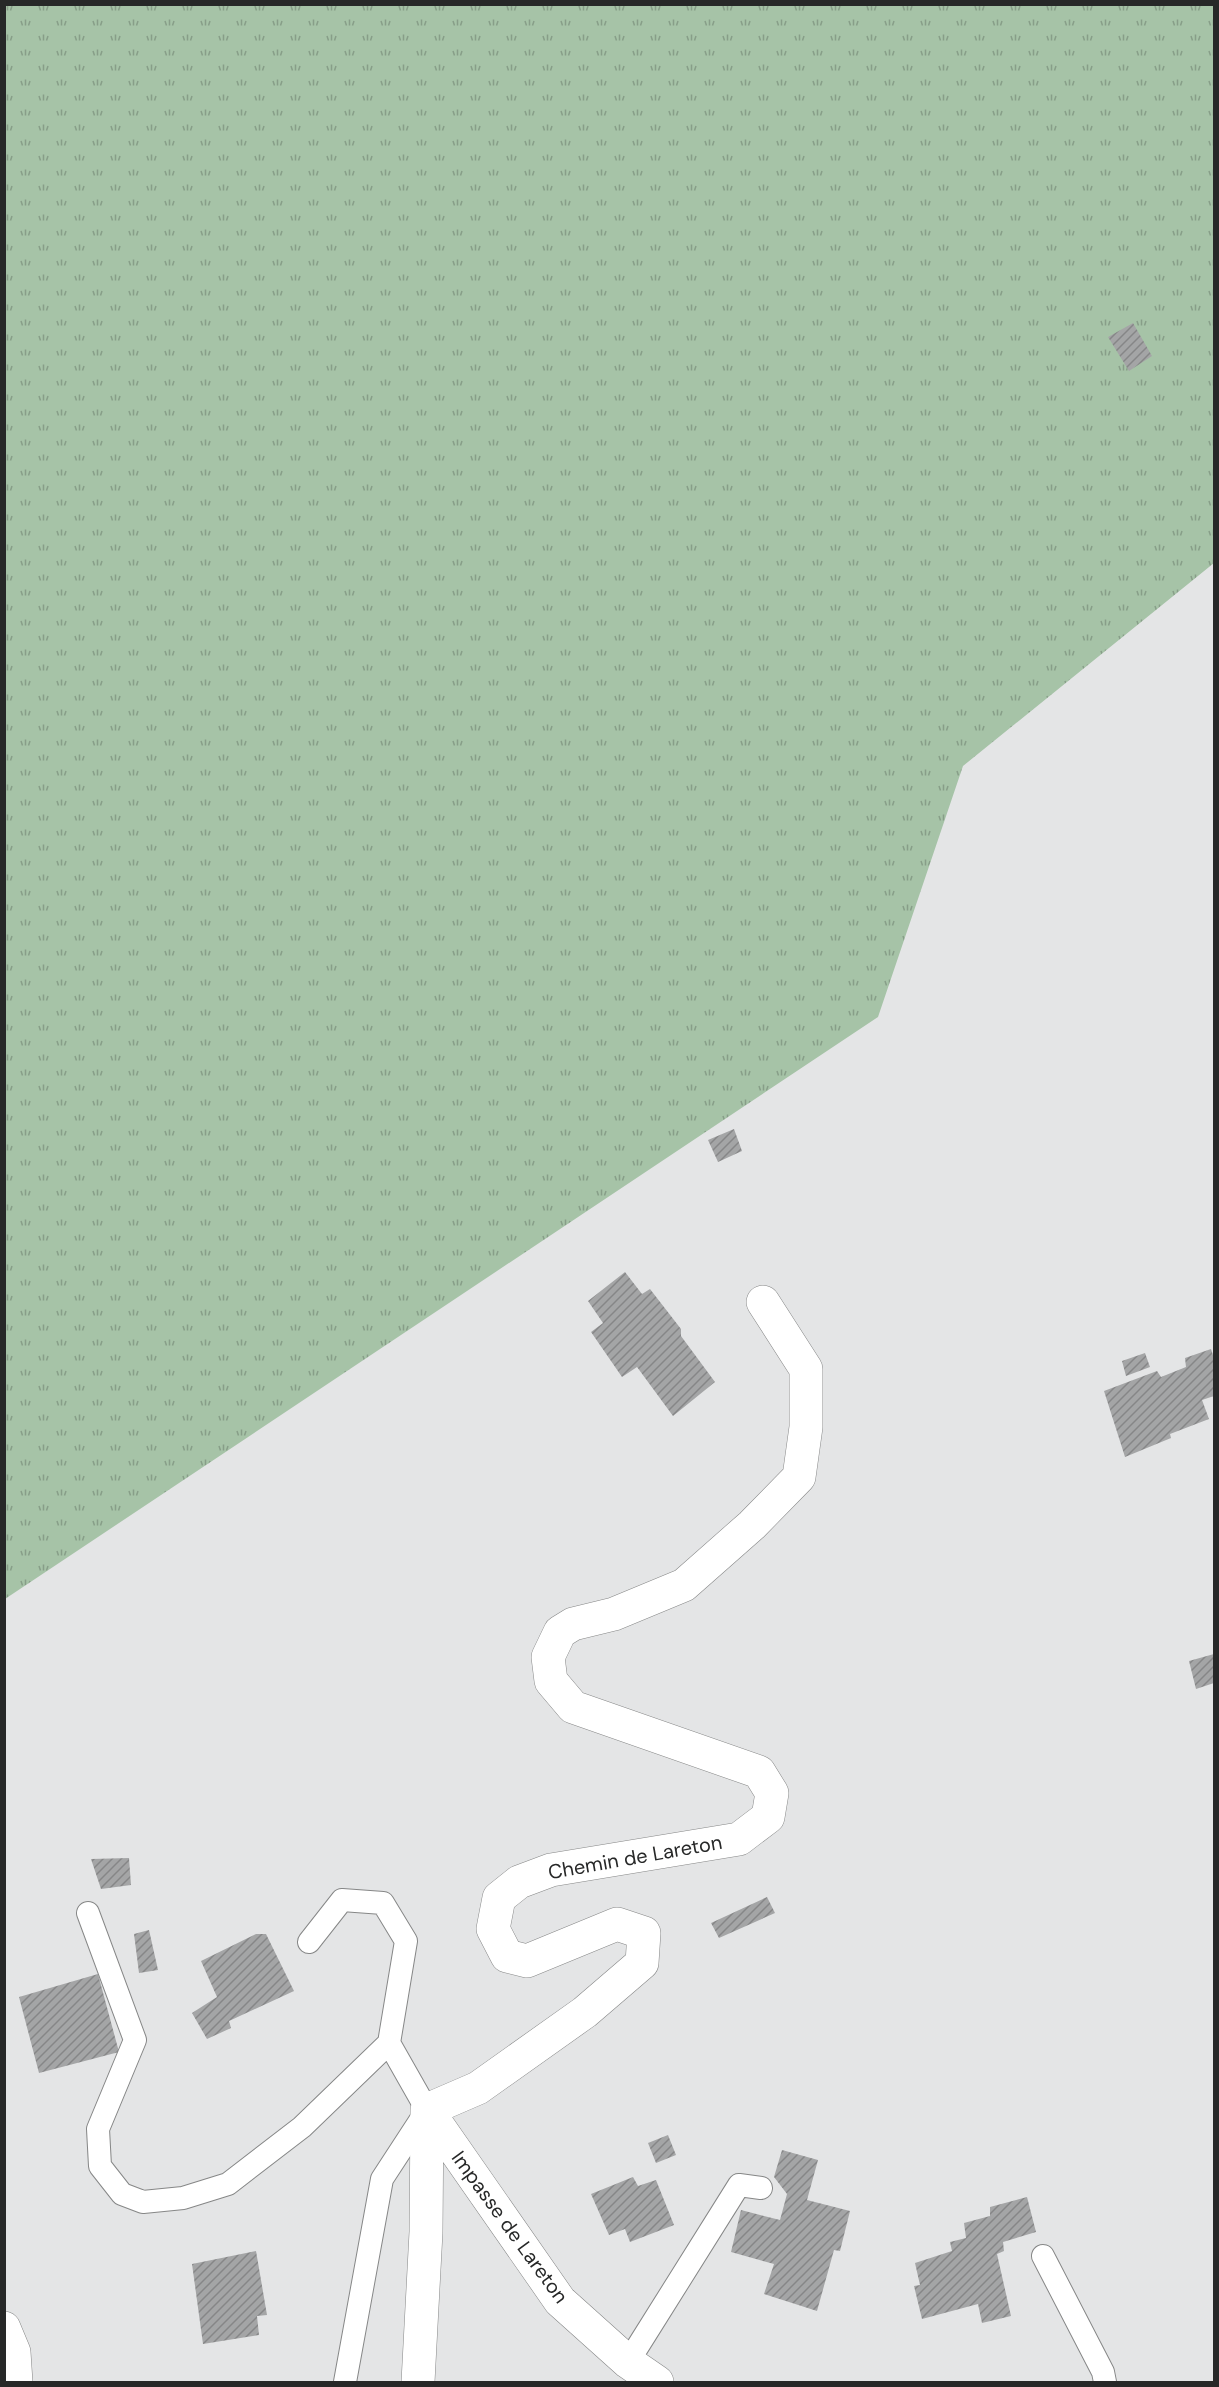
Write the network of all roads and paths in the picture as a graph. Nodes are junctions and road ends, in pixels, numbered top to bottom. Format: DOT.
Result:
graph roads {
  1 [pos="763,1302"];
  2 [pos="88,1913"];
  3 [pos="309,1942"];
  4 [pos="389,2043"];
  5 [pos="427,2110"];
  6 [pos="761,2188"];
  7 [pos="1043,2256"];
  8 [pos="4,2328"];
  9 [pos="628,2362"];
  10 [pos="16,2382"];
  11 [pos="345,2382"];
  12 [pos="418,2382"];
  13 [pos="657,2382"];
  14 [pos="1105,2382"];
  1 -- 5 [label="street, Chemin de Lareton"];
  2 -- 4 [label="lane"];
  3 -- 4 [label="lane"];
  4 -- 5 [label="lane"];
  5 -- 9 [label="street, Impasse de Lareton"];
  5 -- 11 [label="lane"];
  5 -- 12 [label="street"];
  6 -- 9 [label="lane"];
  7 -- 14 [label="lane"];
  8 -- 10 [label="street"];
  9 -- 13 [label="street, Impasse de Lareton"];
}
